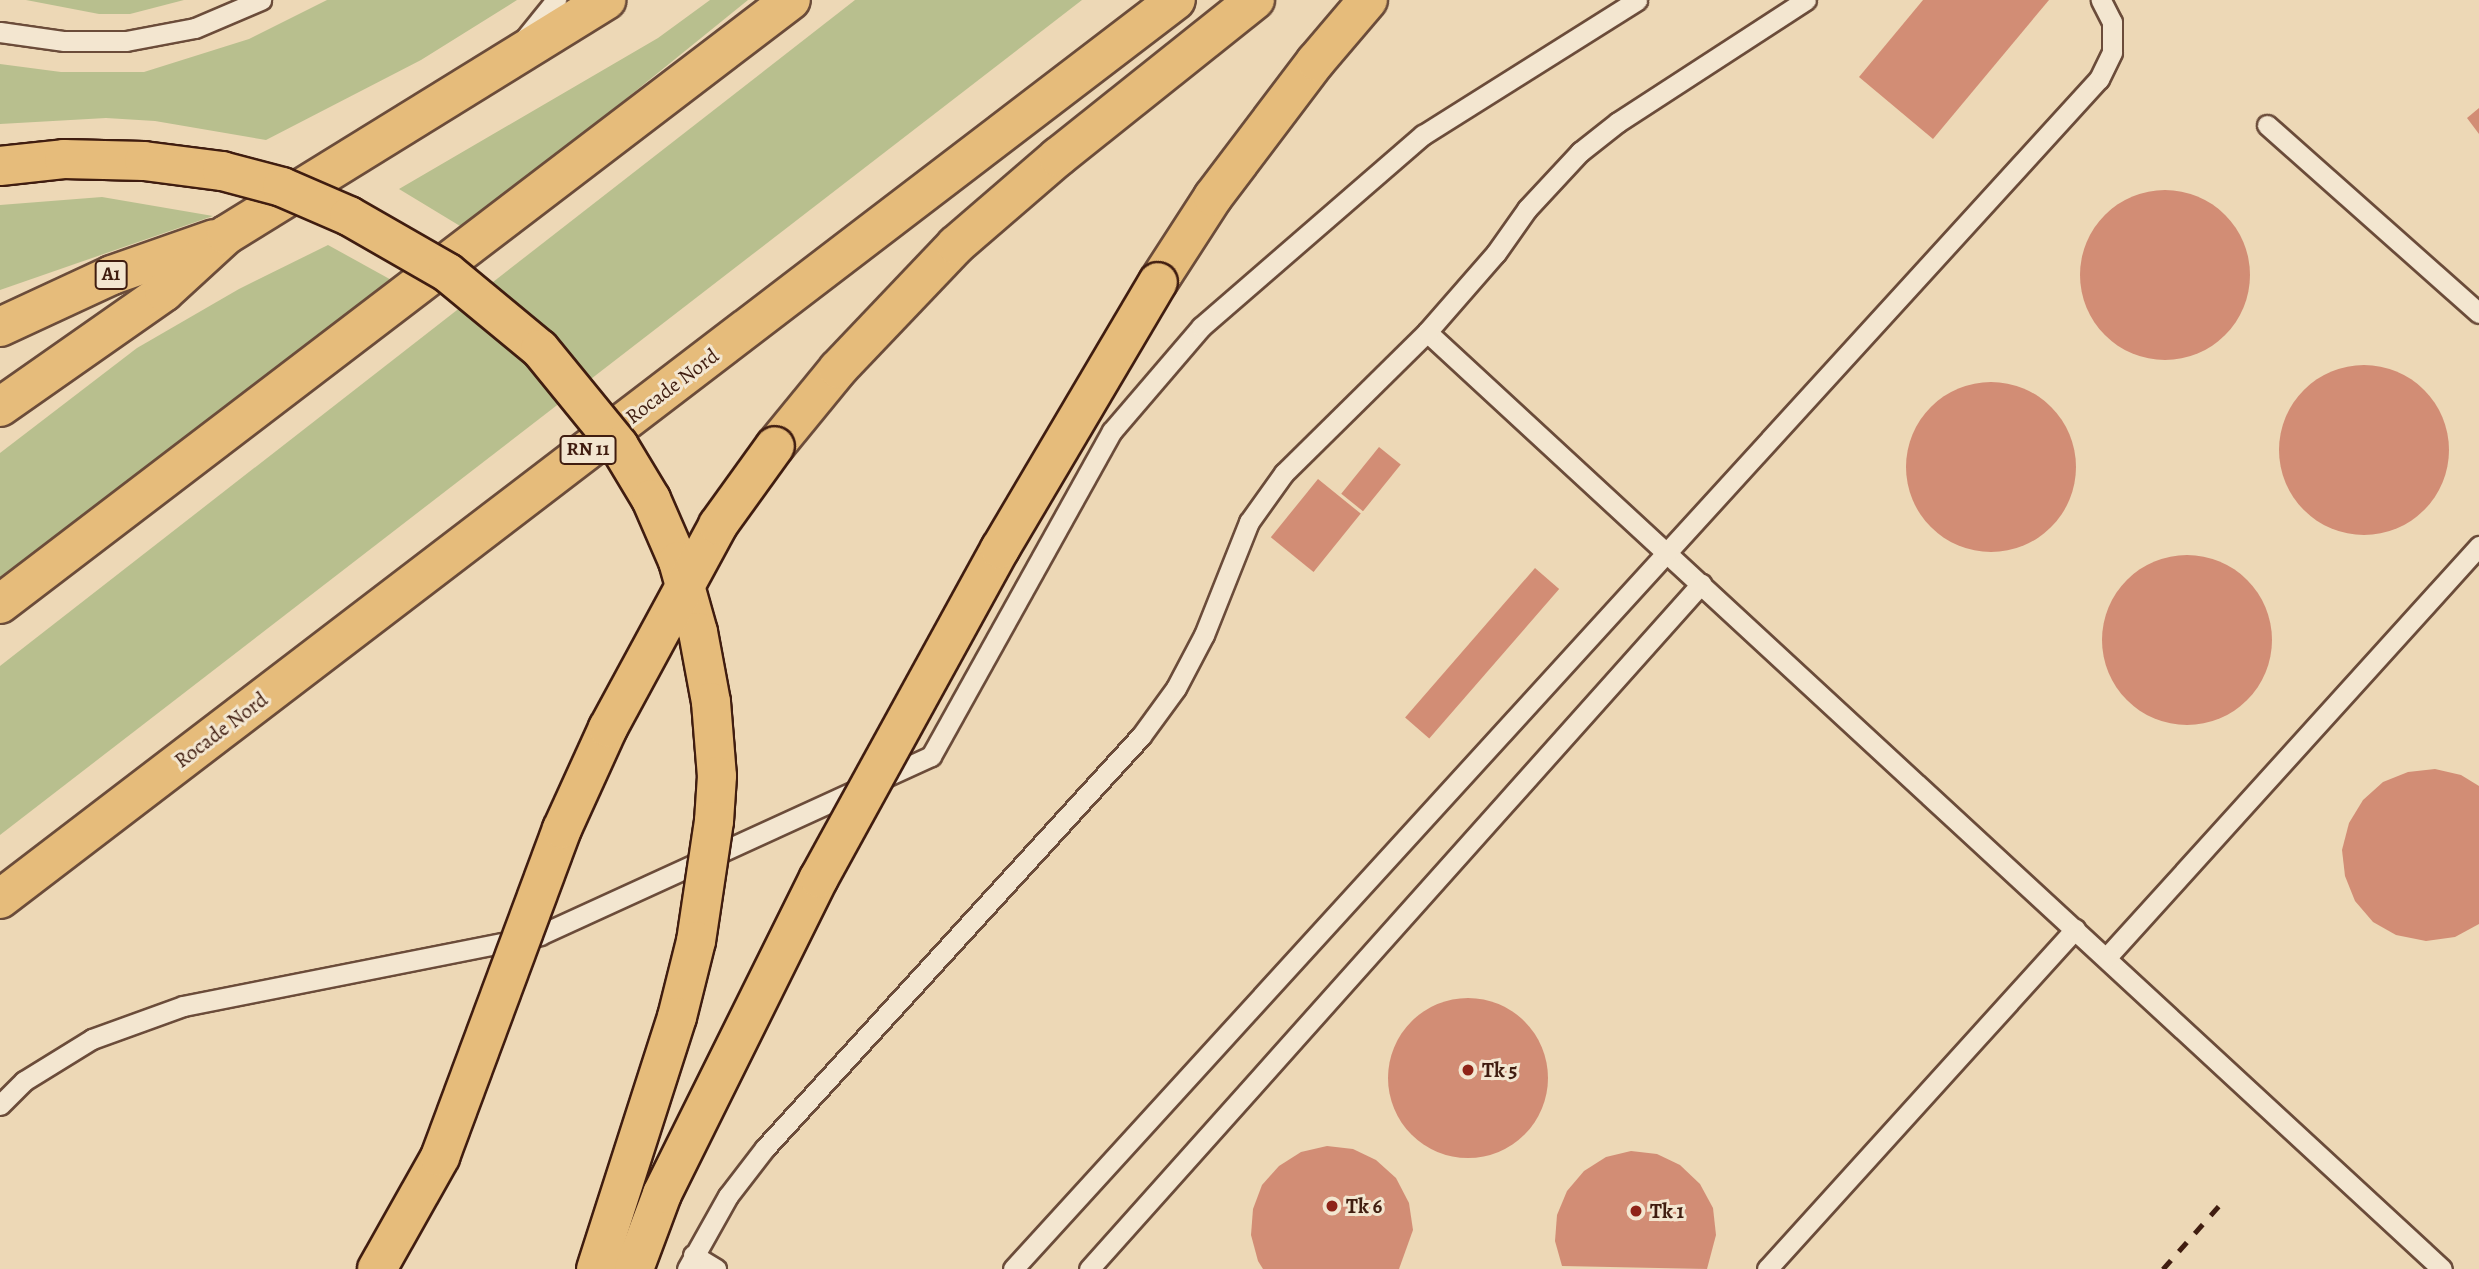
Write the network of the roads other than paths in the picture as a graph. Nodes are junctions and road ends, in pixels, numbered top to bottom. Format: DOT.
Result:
graph roads {
  1 [pos="261,0"];
  2 [pos="556,0"];
  3 [pos="606,0"];
  4 [pos="792,0"];
  5 [pos="1176,0"];
  6 [pos="1255,0"];
  7 [pos="1368,0"];
  8 [pos="1637,0"];
  9 [pos="1806,0"];
  10 [pos="2102,0"];
  11 [pos="0,32"];
  12 [pos="510,58"];
  13 [pos="2267,125"];
  14 [pos="0,166"];
  15 [pos="226,236"];
  16 [pos="2479,313"];
  17 [pos="0,327"];
  18 [pos="1427,332"];
  19 [pos="0,407"];
  20 [pos="2479,546"];
  21 [pos="1665,551"];
  22 [pos="1701,584"];
  23 [pos="0,604"];
  24 [pos="0,899"];
  25 [pos="2075,929"];
  26 [pos="2106,958"];
  27 [pos="0,1105"];
  28 [pos="690,1262"];
  29 [pos="377,1269"];
  30 [pos="596,1269"];
  31 [pos="634,1269"];
  32 [pos="716,1269"];
  33 [pos="1013,1269"];
  34 [pos="1088,1269"];
  35 [pos="1767,1269"];
  36 [pos="2442,1269"];
  1 -- 11 [label="lane"];
  2 -- 12 [label="lane"];
  3 -- 12 [label="highway"];
  4 -- 23 [label="highway"];
  5 -- 24 [label="highway, Rocade Nord / RN 11"];
  6 -- 29 [label="highway, bridge"];
  7 -- 31 [label="highway, bridge"];
  8 -- 27 [label="lane"];
  9 -- 18 [label="lane"];
  10 -- 21 [label="lane"];
  12 -- 15 [label="highway"];
  13 -- 16 [label="lane"];
  14 -- 30 [label="highway, bridge"];
  15 -- 17 [label="highway, A1"];
  15 -- 19 [label="highway"];
  18 -- 21 [label="lane"];
  18 -- 28 [label="lane"];
  20 -- 26 [label="lane"];
  21 -- 22 [label="lane"];
  21 -- 33 [label="lane"];
  22 -- 25 [label="lane"];
  22 -- 34 [label="lane"];
  25 -- 26 [label="lane"];
  25 -- 35 [label="lane"];
  26 -- 36 [label="lane"];
  28 -- 32 [label="lane"];
}
